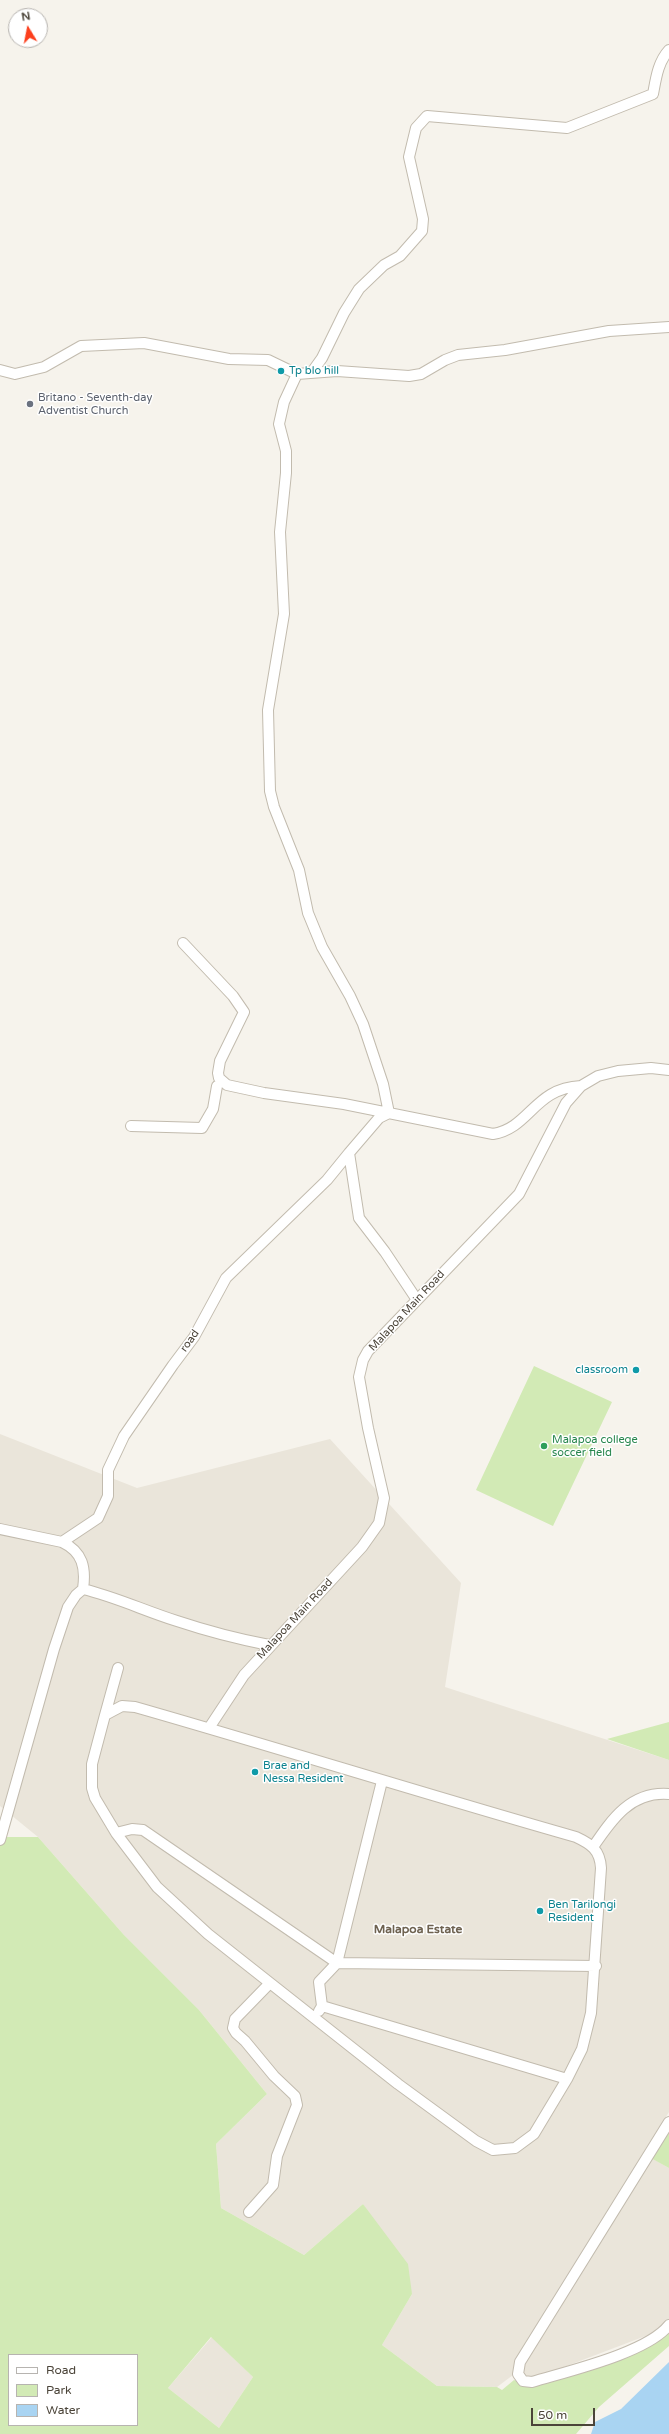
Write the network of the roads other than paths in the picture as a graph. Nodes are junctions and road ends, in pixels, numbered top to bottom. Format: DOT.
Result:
graph roads {
  1 [pos="669,50"];
  2 [pos="669,327"];
  3 [pos="0,370"];
  4 [pos="312,372"];
  5 [pos="297,374"];
  6 [pos="183,943"];
  7 [pos="669,1070"];
  8 [pos="217,1086"];
  9 [pos="580,1086"];
  10 [pos="388,1113"];
  11 [pos="131,1126"];
  12 [pos="349,1153"];
  13 [pos="417,1300"];
  14 [pos="0,1529"];
  15 [pos="62,1542"];
  16 [pos="83,1589"];
  17 [pos="269,1645"];
  18 [pos="118,1668"];
  19 [pos="104,1715"];
  20 [pos="209,1728"];
  21 [pos="382,1782"];
  22 [pos="669,1794"];
  23 [pos="116,1832"];
  24 [pos="0,1840"];
  25 [pos="593,1846"];
  26 [pos="337,1963"];
  27 [pos="596,1966"];
  28 [pos="270,1982"];
  29 [pos="322,2006"];
  30 [pos="315,2017"];
  31 [pos="567,2079"];
  32 [pos="669,2122"];
  33 [pos="249,2212"];
  34 [pos="669,2325"];
  1 -- 4 [label="street"];
  2 -- 4 [label="street"];
  3 -- 5 [label="street"];
  4 -- 5 [label="street"];
  5 -- 10 [label="street"];
  6 -- 10 [label="street"];
  7 -- 9 [label="street, Malapoa Main Road"];
  8 -- 11 [label="street"];
  9 -- 10 [label="street"];
  9 -- 13 [label="street, Malapoa Main Road"];
  10 -- 12 [label="street, road"];
  12 -- 13 [label="street"];
  12 -- 15 [label="street, road"];
  13 -- 17 [label="street, Malapoa Main Road"];
  14 -- 15 [label="street"];
  15 -- 16 [label="street"];
  16 -- 17 [label="street"];
  16 -- 24 [label="street"];
  17 -- 20 [label="street, Malapoa Main Road"];
  18 -- 19 [label="street"];
  19 -- 20 [label="street"];
  19 -- 23 [label="street"];
  20 -- 21 [label="street"];
  21 -- 25 [label="street"];
  21 -- 26 [label="street"];
  22 -- 25 [label="street"];
  23 -- 26 [label="street"];
  23 -- 28 [label="street"];
  25 -- 27 [label="street"];
  26 -- 27 [label="street"];
  26 -- 29 [label="street"];
  27 -- 31 [label="street"];
  28 -- 30 [label="street"];
  28 -- 33 [label="street"];
  29 -- 30 [label="street"];
  29 -- 31 [label="street"];
  30 -- 31 [label="street"];
  32 -- 34 [label="street"];
}
